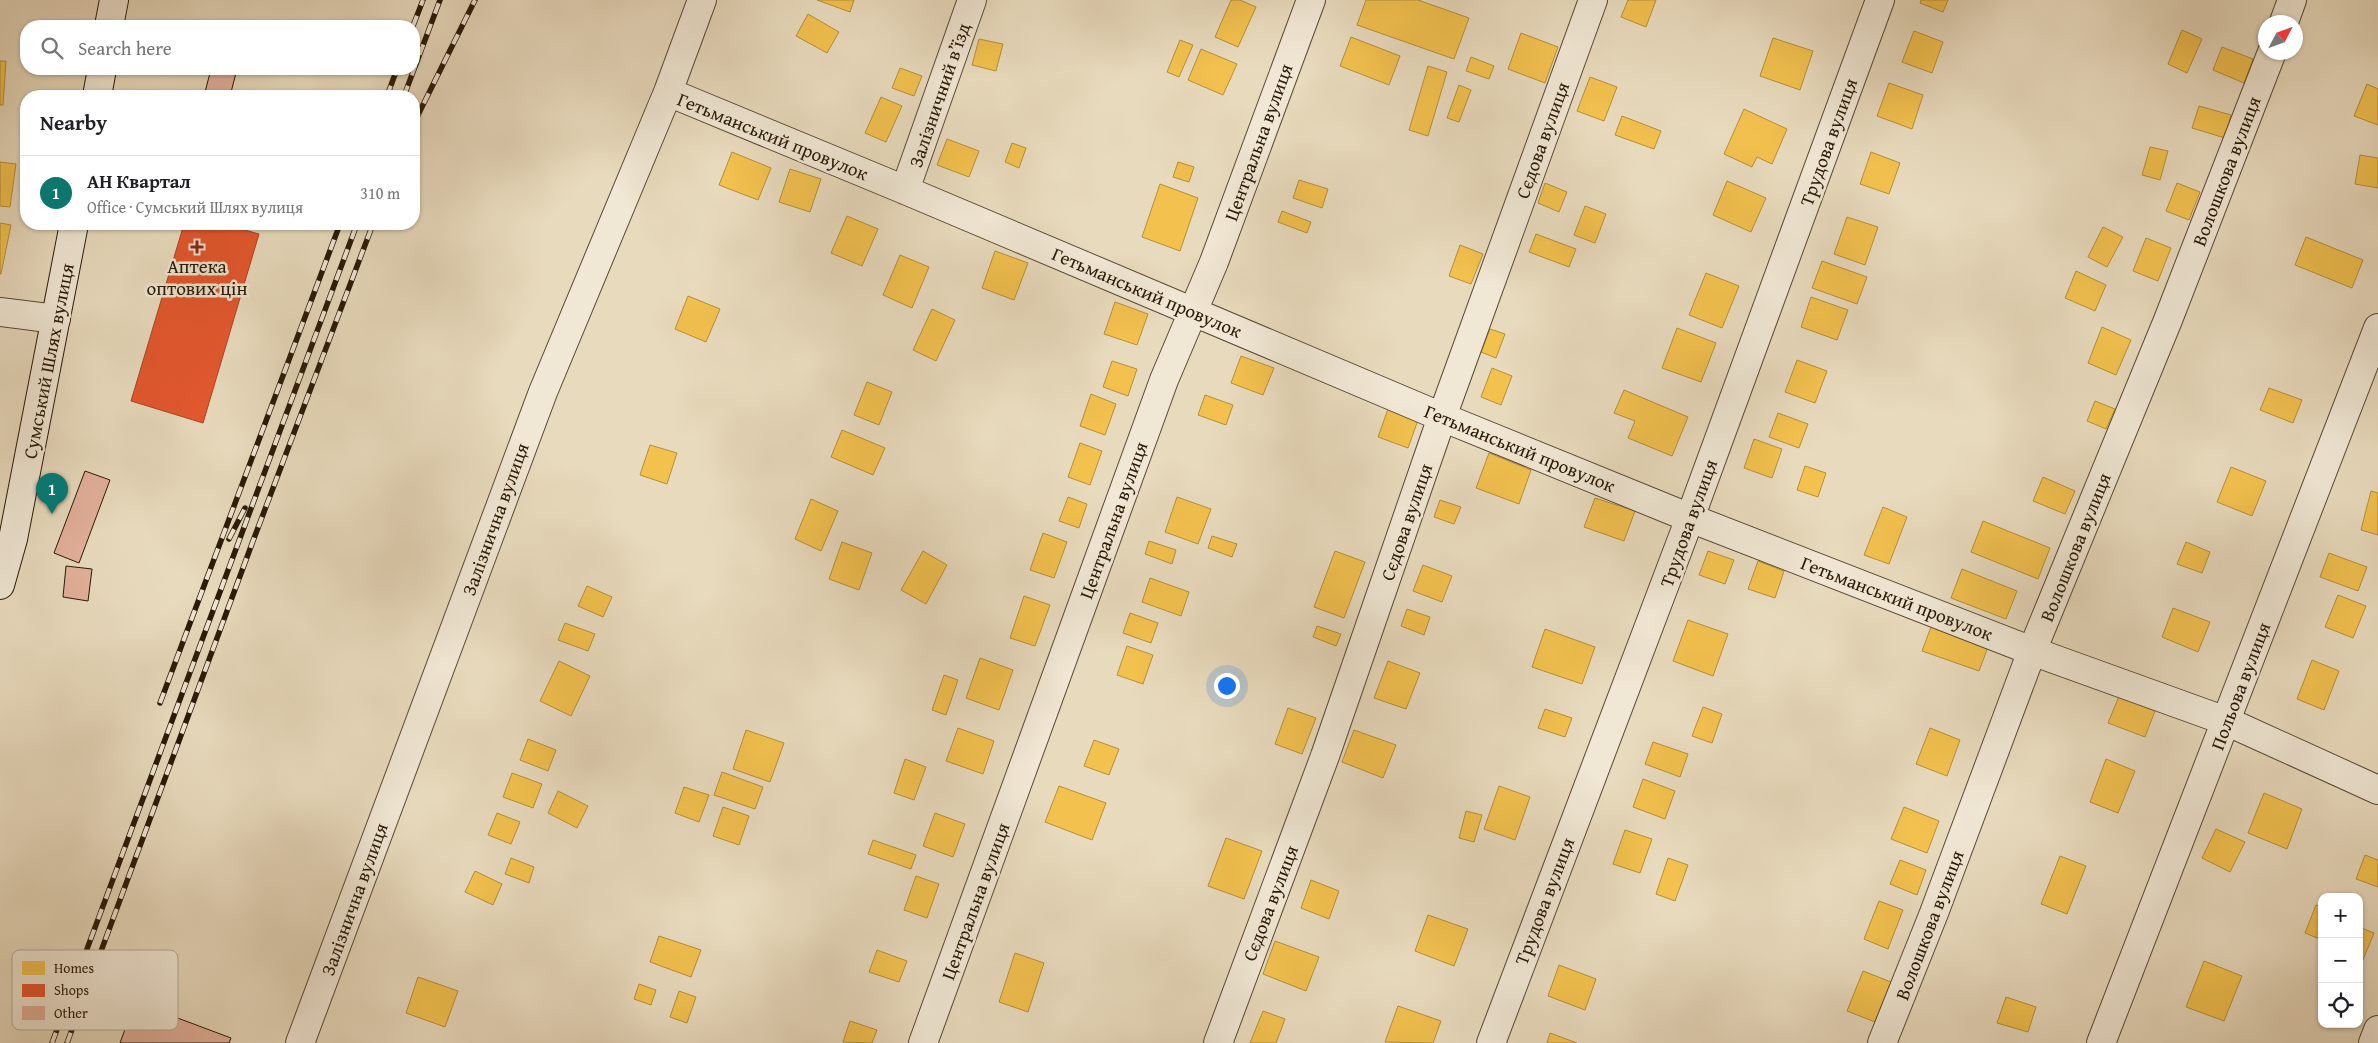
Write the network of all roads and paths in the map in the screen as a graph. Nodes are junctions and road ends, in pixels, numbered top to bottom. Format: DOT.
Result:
graph roads {
  1 [pos="114,0"];
  2 [pos="702,0"];
  3 [pos="972,0"];
  4 [pos="1311,0"];
  5 [pos="1593,0"];
  6 [pos="1880,0"];
  7 [pos="2292,0"];
  8 [pos="2287,15"];
  9 [pos="110,20"];
  10 [pos="2269,60"];
  11 [pos="101,75"];
  12 [pos="98,90"];
  13 [pos="668,92"];
  14 [pos="905,190"];
  15 [pos="73,230"];
  16 [pos="1193,311"];
  17 [pos="0,312"];
  18 [pos="56,319"];
  19 [pos="2378,328"];
  20 [pos="1442,417"];
  21 [pos="1690,518"];
  22 [pos="0,585"];
  23 [pos="2032,651"];
  24 [pos="2226,721"];
  25 [pos="2378,790"];
  26 [pos="2378,1030"];
  27 [pos="300,1043"];
  28 [pos="923,1043"];
  29 [pos="1218,1043"];
  30 [pos="1490,1043"];
  31 [pos="1882,1043"];
  32 [pos="2101,1043"];
  33 [pos="2373,1043"];
  1 -- 9 [label="street"];
  2 -- 13 [label="street, Залізнична вулиця"];
  3 -- 14 [label="street, Залізничний в’їзд"];
  4 -- 16 [label="street, Центральна вулиця"];
  5 -- 20 [label="street, Сєдова вулиця"];
  6 -- 21 [label="street, Трудова вулиця"];
  7 -- 8 [label="street"];
  10 -- 23 [label="street, Волошкова вулиця"];
  11 -- 12 [label="street"];
  13 -- 14 [label="street, Гетьманський провулок"];
  13 -- 27 [label="street, Залізнична вулиця"];
  14 -- 16 [label="street, Гетьманський провулок"];
  15 -- 18 [label="street, Сумський Шлях вулиця"];
  16 -- 20 [label="street, Гетьманський провулок"];
  16 -- 28 [label="street, Центральна вулиця"];
  17 -- 18 [label="street"];
  18 -- 22 [label="street, Сумський Шлях вулиця"];
  19 -- 24 [label="street, Польова вулиця"];
  20 -- 21 [label="street, Гетьманський провулок"];
  20 -- 29 [label="street, Сєдова вулиця"];
  21 -- 23 [label="street, Гетьманський провулок"];
  21 -- 30 [label="street, Трудова вулиця"];
  23 -- 24 [label="street, Гетьманський провулок"];
  23 -- 31 [label="street, Волошкова вулиця"];
  24 -- 25 [label="street, Гетьманський провулок"];
  24 -- 32 [label="street, Польова вулиця"];
  26 -- 33 [label="street"];
}
